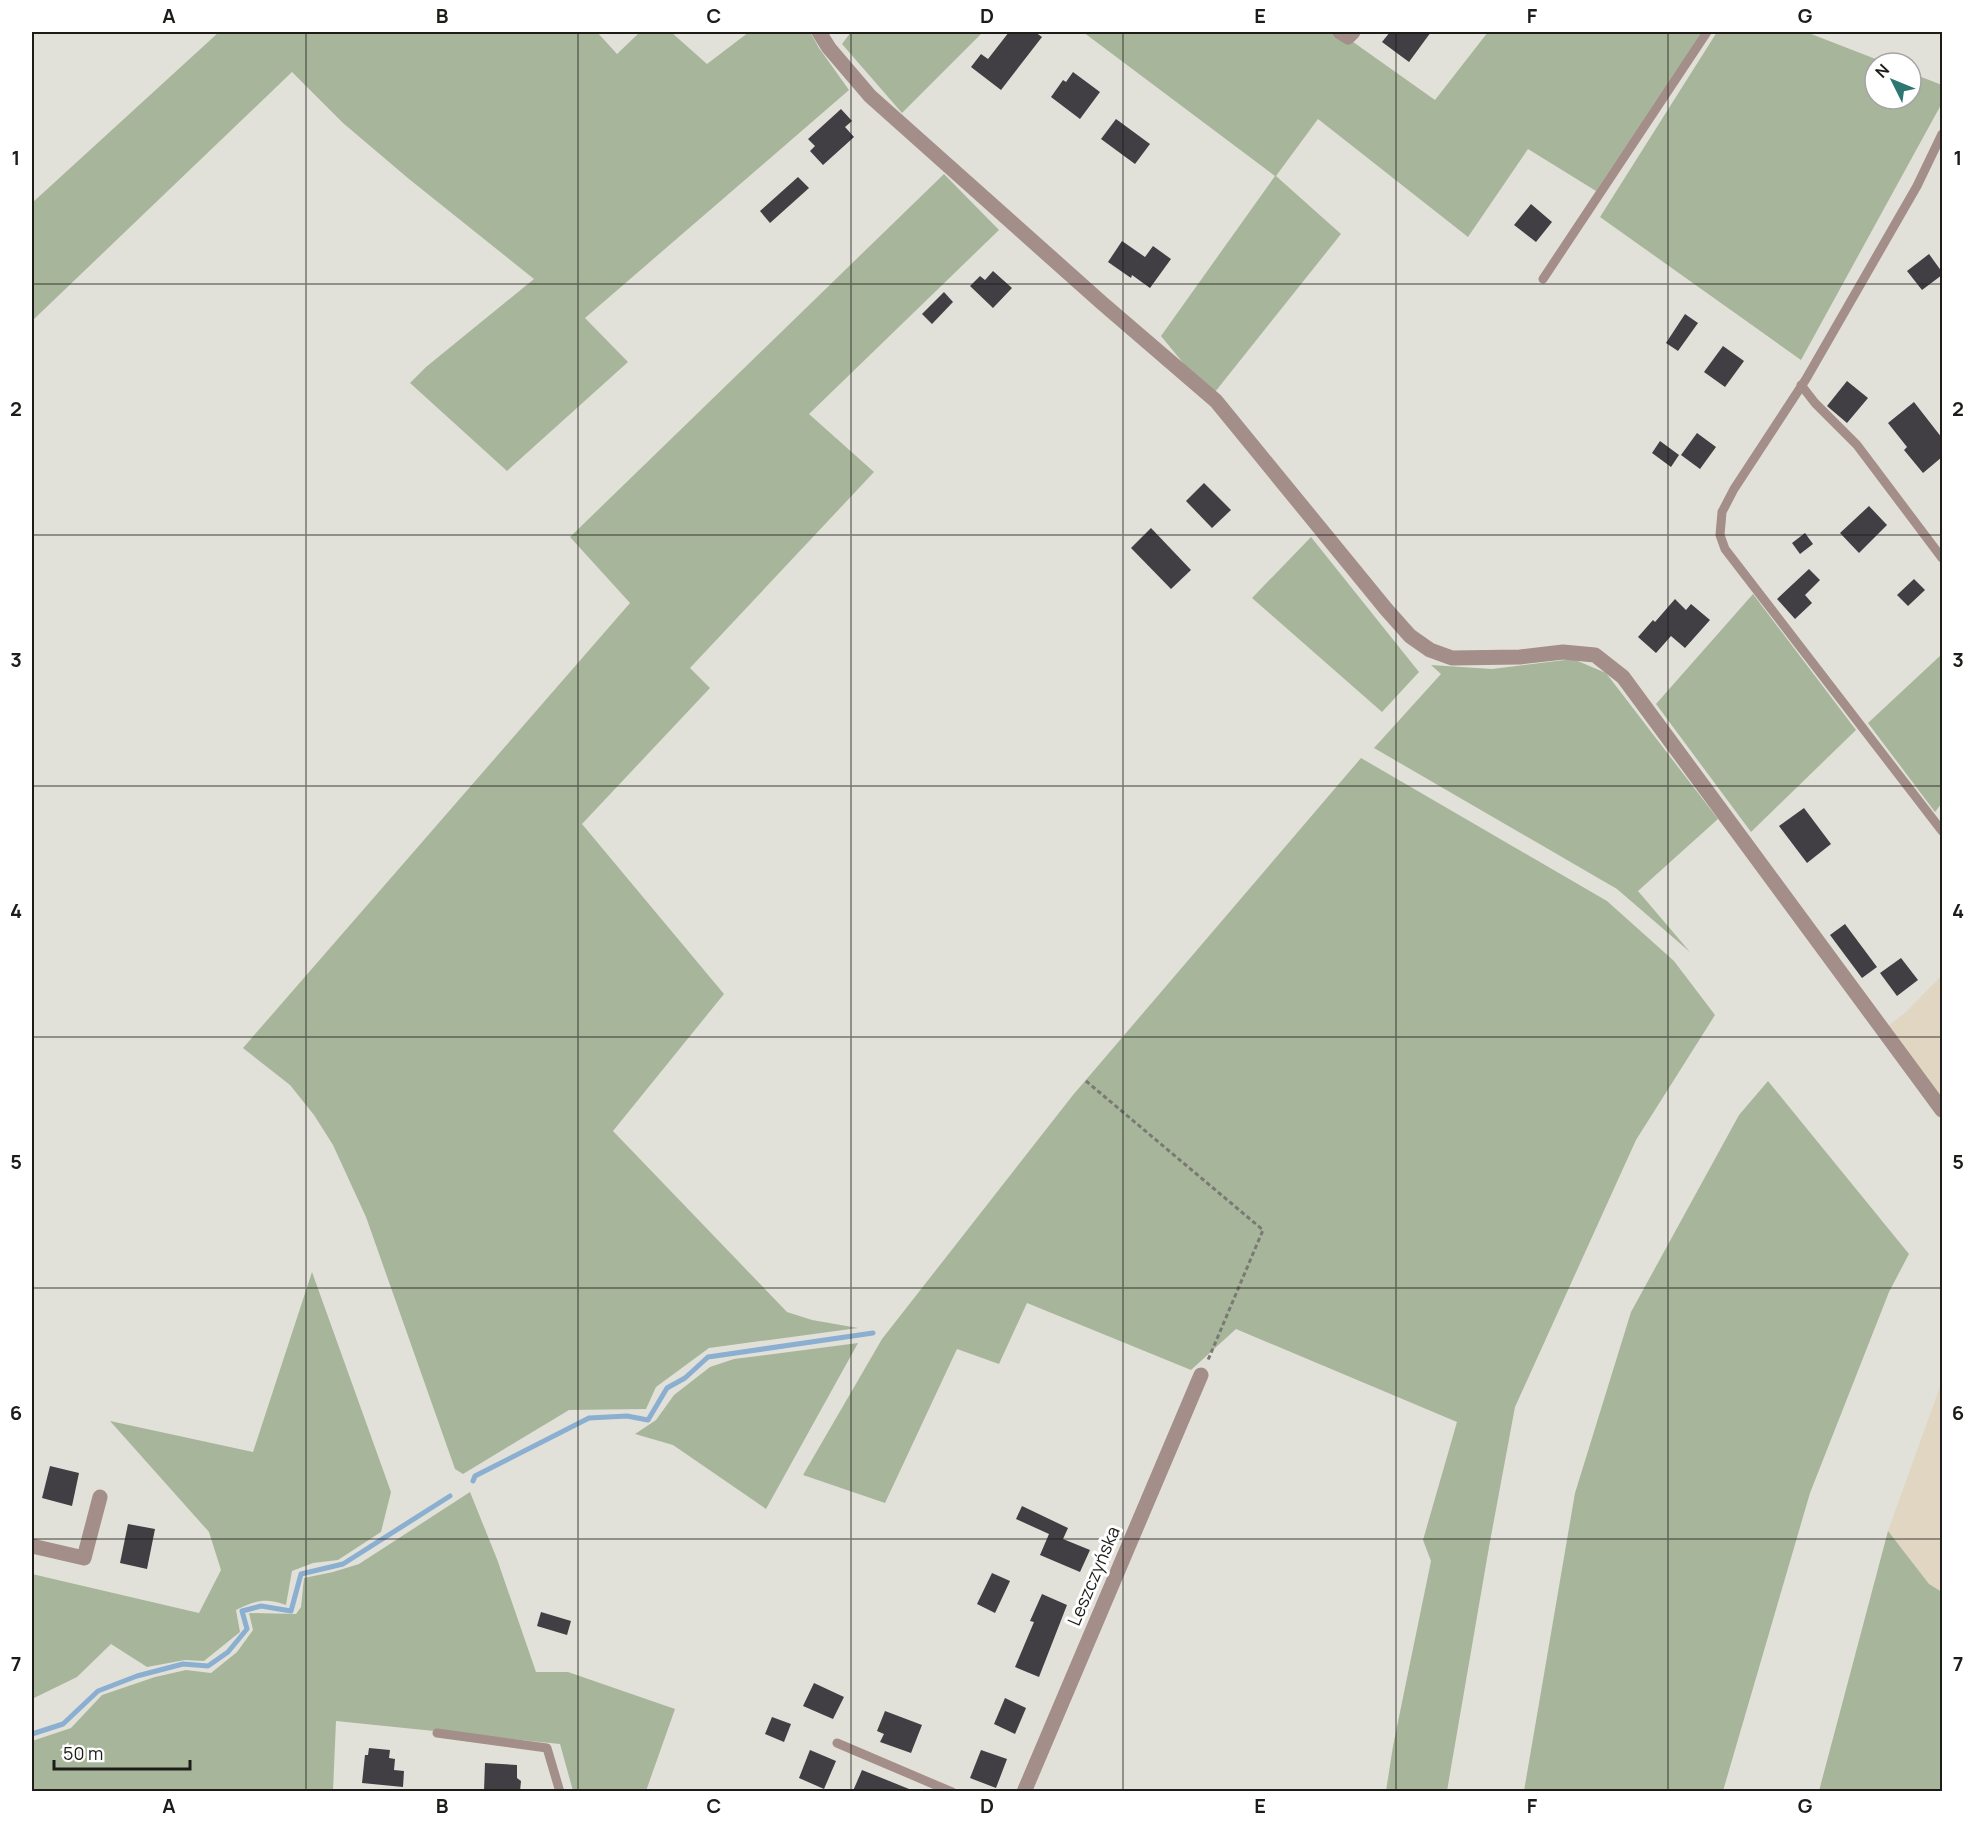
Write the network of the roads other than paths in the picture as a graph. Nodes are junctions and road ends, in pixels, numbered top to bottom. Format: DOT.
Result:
graph roads {
  1 [pos="819,32"];
  2 [pos="1341,32"];
  3 [pos="1353,32"];
  4 [pos="1707,32"];
  5 [pos="1942,134"];
  6 [pos="1543,279"];
  7 [pos="1801,385"];
  8 [pos="1942,558"];
  9 [pos="1941,824"];
  10 [pos="1942,1110"];
  11 [pos="1201,1375"];
  12 [pos="100,1497"];
  13 [pos="32,1546"];
  14 [pos="437,1733"];
  15 [pos="837,1743"];
  16 [pos="560,1791"];
  17 [pos="952,1791"];
  18 [pos="1024,1791"];
  1 -- 10 [label="street"];
  2 -- 3 [label="street"];
  4 -- 6 [label="lane"];
  5 -- 7 [label="lane"];
  7 -- 8 [label="lane"];
  7 -- 9 [label="lane"];
  11 -- 18 [label="street, Leszczyńska"];
  12 -- 13 [label="street"];
  14 -- 16 [label="lane"];
  15 -- 17 [label="lane"];
}
